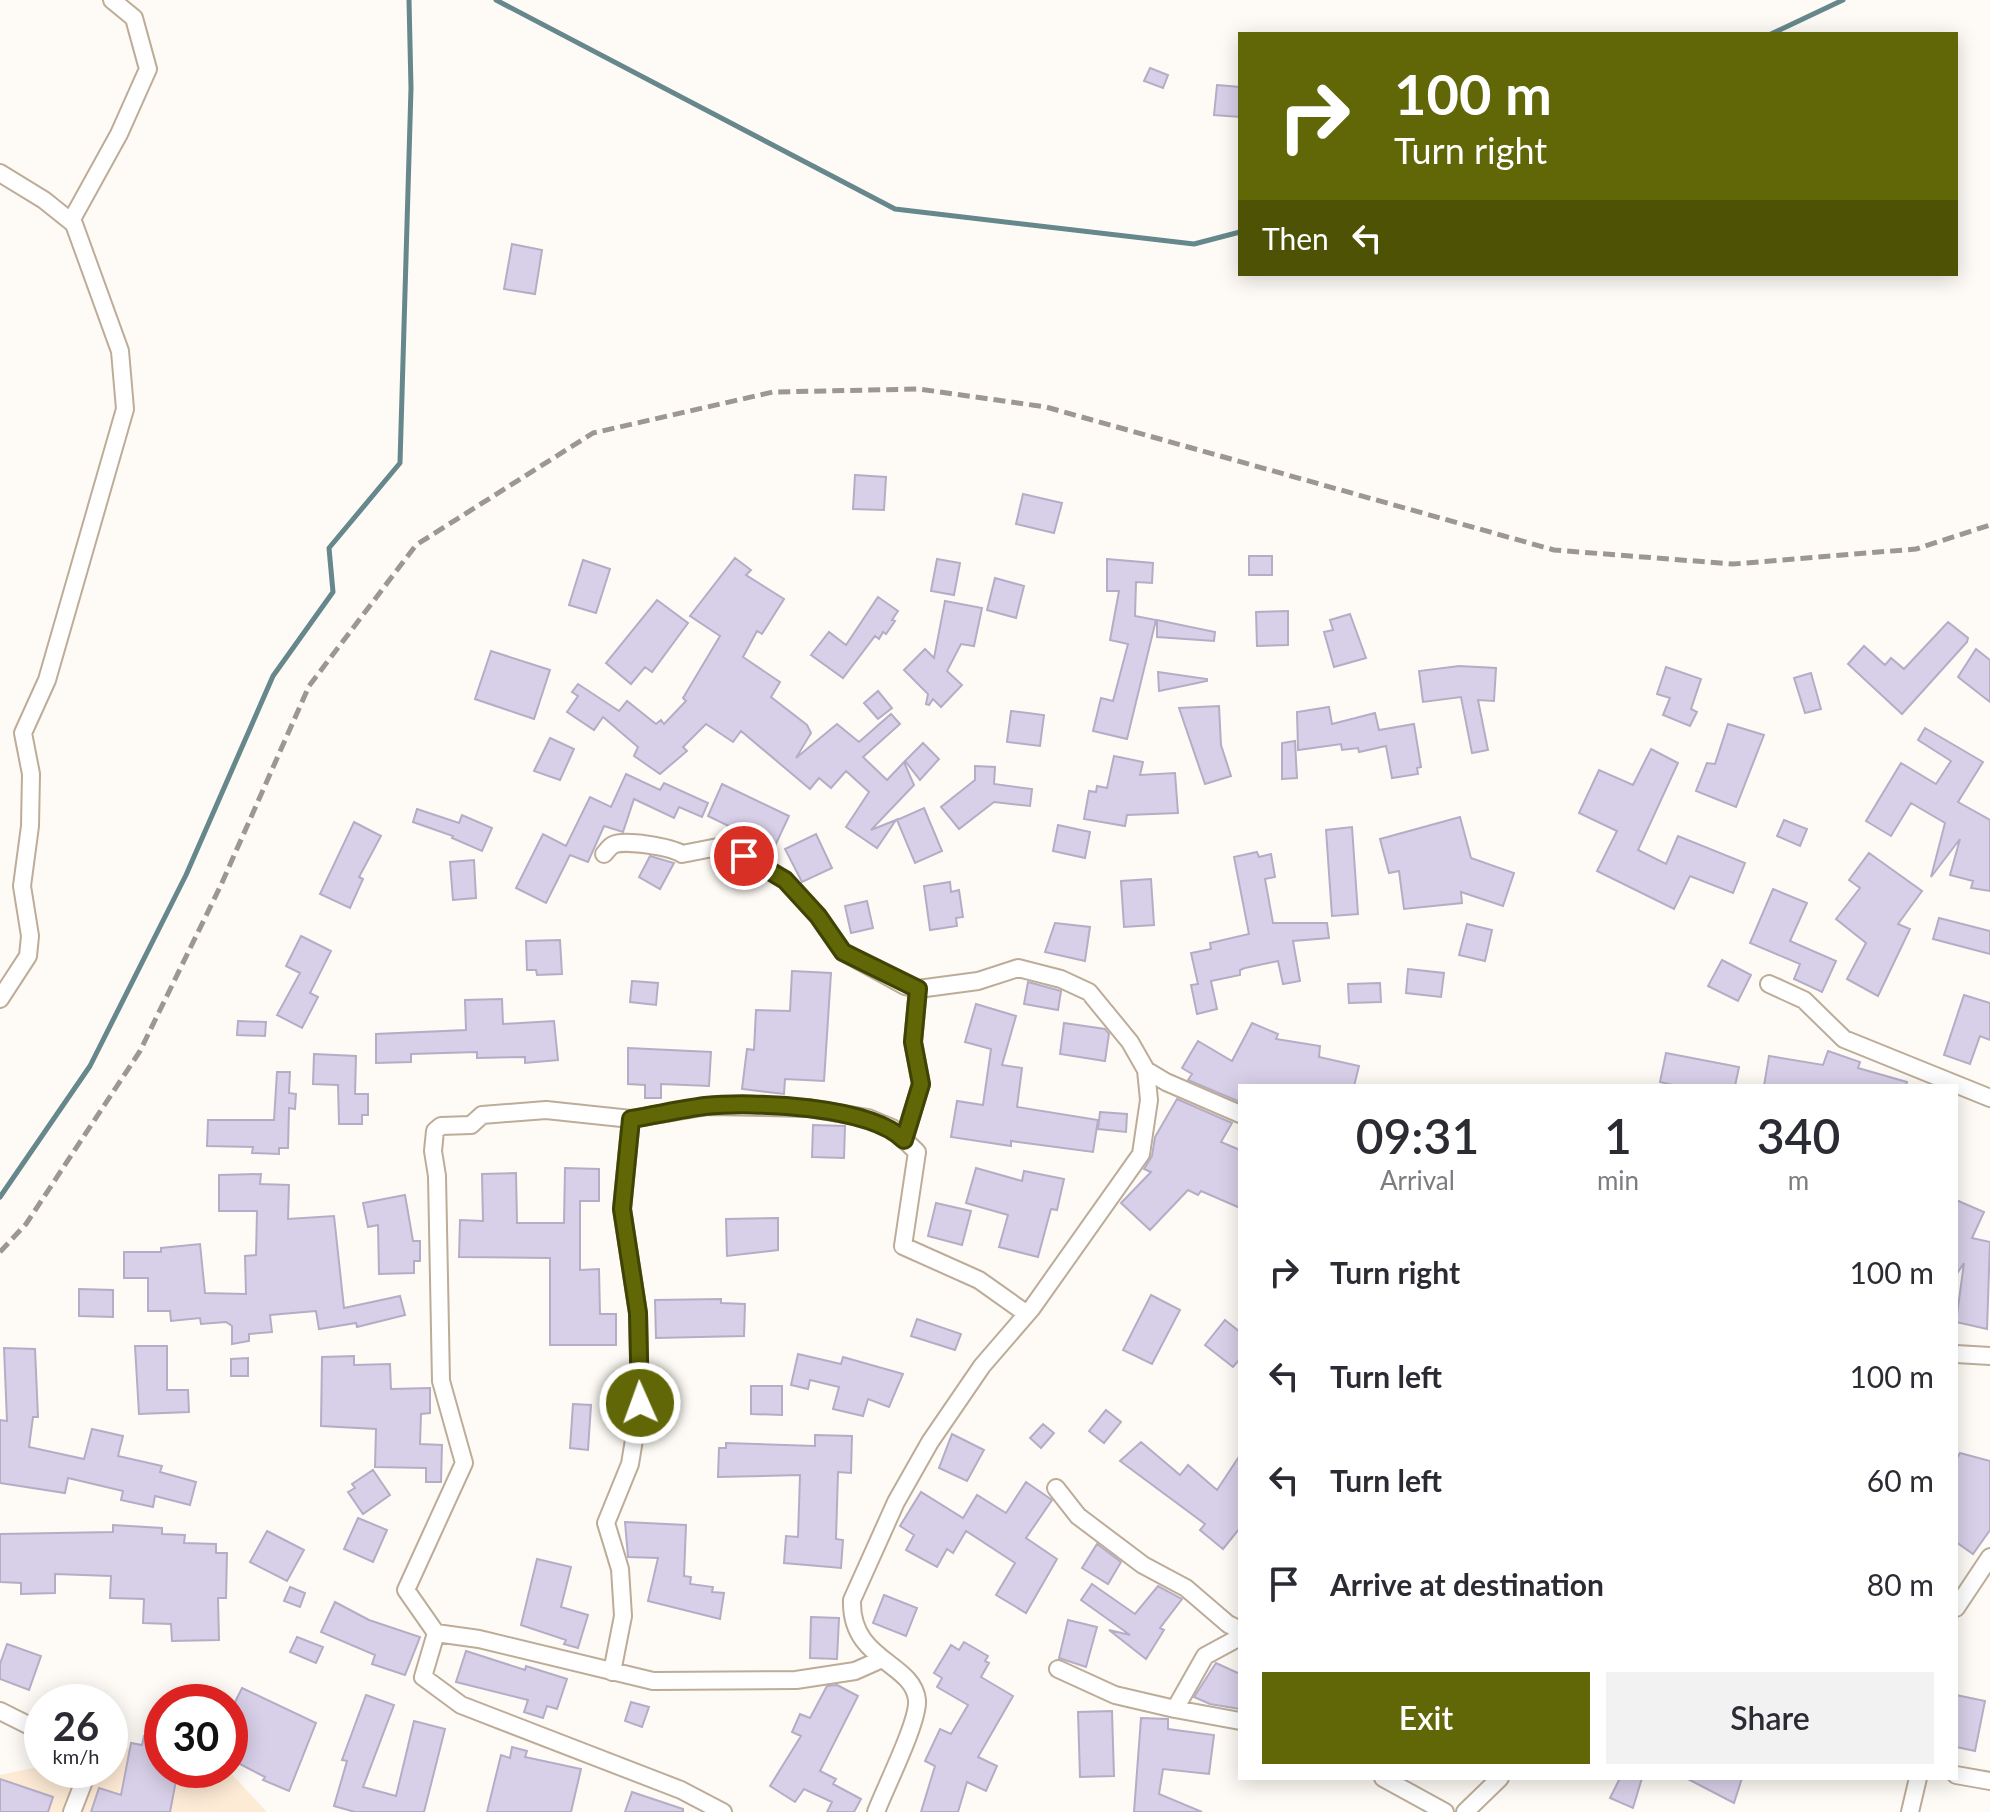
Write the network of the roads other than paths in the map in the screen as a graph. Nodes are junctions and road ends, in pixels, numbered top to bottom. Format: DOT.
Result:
graph roads {
  1 [pos="112,0"];
  2 [pos="0,173"];
  3 [pos="71,221"];
  4 [pos="604,854"];
  5 [pos="1769,984"];
  6 [pos="918,989"];
  7 [pos="0,999"];
  8 [pos="1146,1070"];
  9 [pos="1166,1082"];
  10 [pos="1955,1084"];
  11 [pos="1958,1085"];
  12 [pos="1990,1098"];
  13 [pos="1149,1100"];
  14 [pos="1238,1113"];
  15 [pos="631,1119"];
  16 [pos="904,1140"];
  17 [pos="1027,1314"];
  18 [pos="1958,1354"];
  19 [pos="1990,1356"];
  20 [pos="1056,1488"];
  21 [pos="1990,1557"];
  22 [pos="1958,1605"];
  23 [pos="1238,1629"];
  24 [pos="436,1633"];
  25 [pos="1238,1638"];
  26 [pos="882,1659"];
  27 [pos="1058,1669"];
  28 [pos="612,1672"];
  29 [pos="1175,1709"];
  30 [pos="0,1711"];
  31 [pos="1238,1721"];
  32 [pos="24,1723"];
  33 [pos="1958,1775"];
  34 [pos="1387,1780"];
  35 [pos="1498,1780"];
  36 [pos="1918,1780"];
  37 [pos="1990,1781"];
  38 [pos="81,1788"];
  39 [pos="72,1812"];
  40 [pos="723,1812"];
  41 [pos="876,1812"];
  42 [pos="1445,1812"];
  43 [pos="1465,1812"];
  44 [pos="1910,1812"];
  1 -- 3 [label="street"];
  2 -- 3 [label="street"];
  3 -- 7 [label="street"];
  4 -- 6 [label="street"];
  5 -- 10 [label="street"];
  6 -- 8 [label="street"];
  6 -- 16 [label="street"];
  8 -- 9 [label="street"];
  8 -- 13 [label="street"];
  9 -- 13 [label="street"];
  9 -- 14 [label="street"];
  11 -- 12 [label="street"];
  13 -- 17 [label="street"];
  15 -- 16 [label="street"];
  15 -- 24 [label="street"];
  15 -- 28 [label="street"];
  16 -- 17 [label="street"];
  17 -- 26 [label="street"];
  18 -- 19 [label="street"];
  20 -- 23 [label="street"];
  21 -- 22 [label="street"];
  24 -- 28 [label="street"];
  24 -- 40 [label="street"];
  25 -- 29 [label="street"];
  26 -- 28 [label="street"];
  26 -- 41 [label="street"];
  27 -- 29 [label="street"];
  29 -- 31 [label="street"];
  30 -- 32 [label="street"];
  33 -- 37 [label="street"];
  34 -- 42 [label="street"];
  35 -- 43 [label="street"];
  36 -- 44 [label="street"];
  38 -- 39 [label="street"];
}
